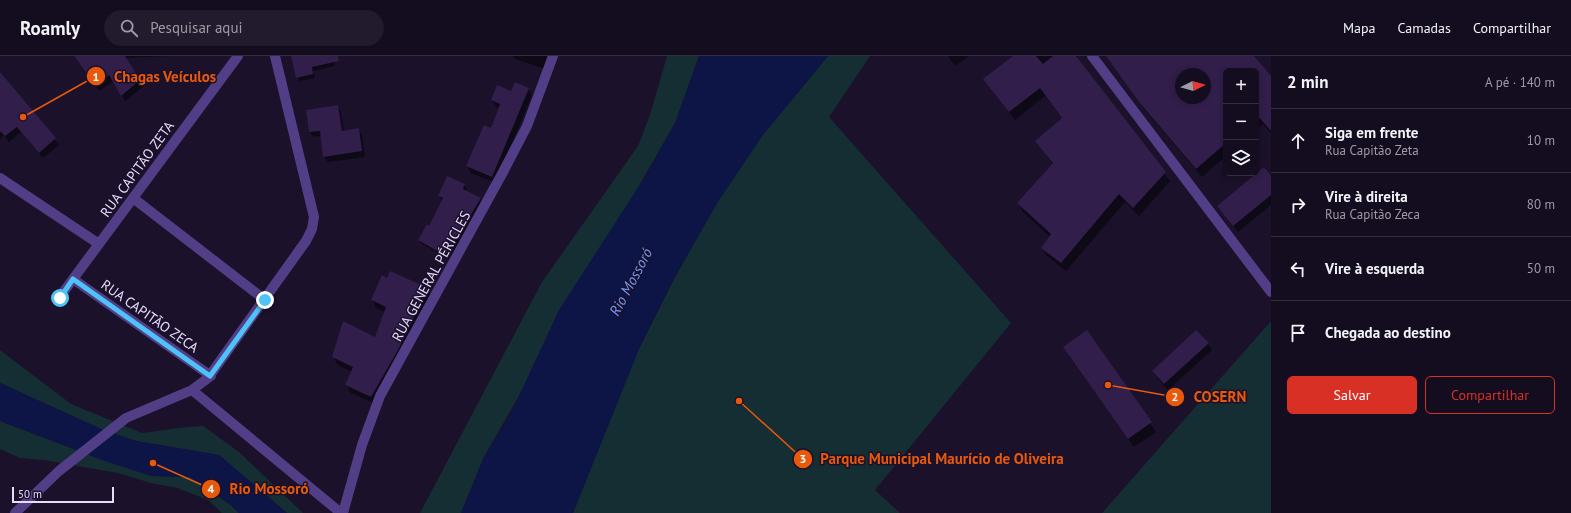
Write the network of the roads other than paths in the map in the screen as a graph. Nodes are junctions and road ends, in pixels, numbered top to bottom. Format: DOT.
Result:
graph roads {
  1 [pos="238,56"];
  2 [pos="275,56"];
  3 [pos="553,56"];
  4 [pos="1092,56"];
  5 [pos="0,178"];
  6 [pos="133,198"];
  7 [pos="99,244"];
  8 [pos="73,279"];
  9 [pos="1271,292"];
  10 [pos="60,298"];
  11 [pos="265,300"];
  12 [pos="210,376"];
  13 [pos="192,390"];
  14 [pos="15,513"];
  15 [pos="342,513"];
  1 -- 6 [label="street, RUA CAPITÃO ZETA"];
  2 -- 11 [label="street"];
  3 -- 15 [label="street, RUA GENERAL PÉRICLES"];
  4 -- 9 [label="street"];
  5 -- 7 [label="street"];
  6 -- 7 [label="street, RUA CAPITÃO ZETA"];
  6 -- 11 [label="street"];
  7 -- 8 [label="street, RUA CAPITÃO ZETA"];
  8 -- 10 [label="street, RUA CAPITÃO ZETA"];
  8 -- 12 [label="street, RUA CAPITÃO ZECA"];
  11 -- 12 [label="street"];
  12 -- 13 [label="street"];
  13 -- 14 [label="street"];
  13 -- 15 [label="street"];
}
